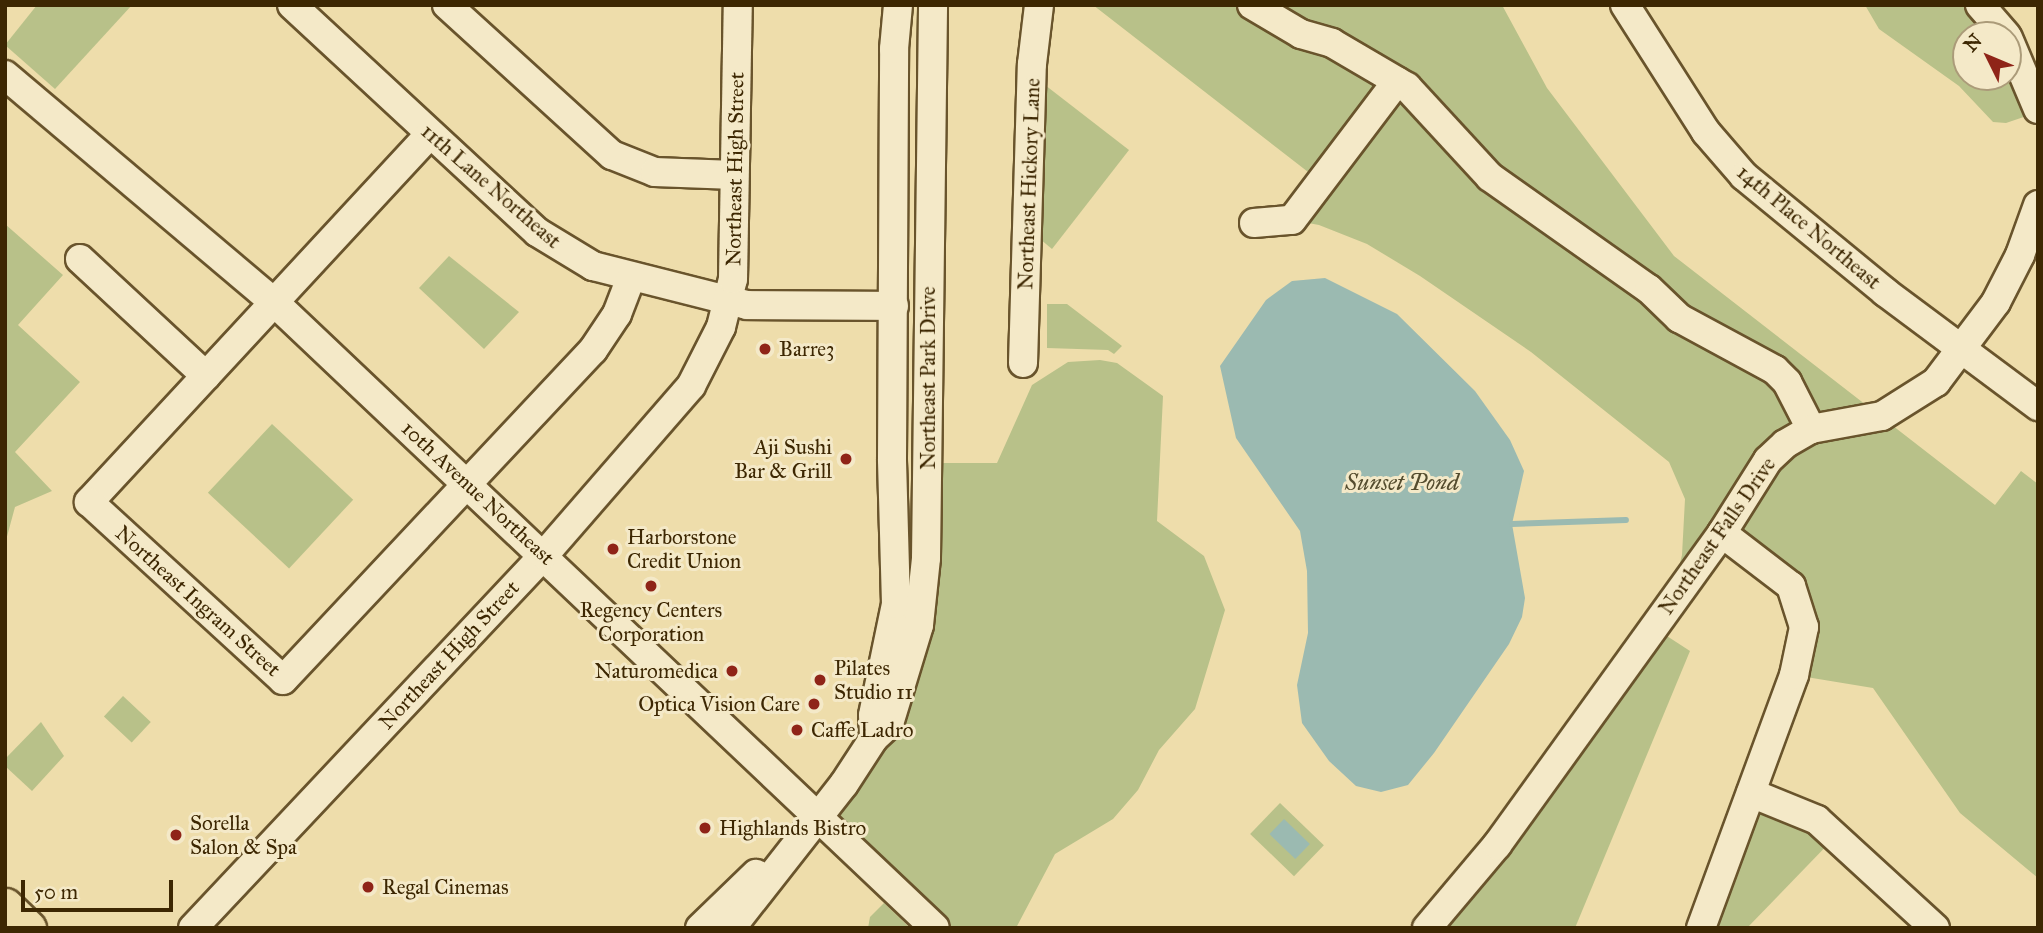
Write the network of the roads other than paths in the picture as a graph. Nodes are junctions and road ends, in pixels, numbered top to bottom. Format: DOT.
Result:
graph roads {
  1 [pos="292,5"];
  2 [pos="447,5"];
  3 [pos="738,5"];
  4 [pos="898,5"];
  5 [pos="933,5"];
  6 [pos="1039,5"];
  7 [pos="1252,5"];
  8 [pos="1625,5"];
  9 [pos="1980,5"];
  10 [pos="1994,21"];
  11 [pos="2022,71"];
  12 [pos="5,75"];
  13 [pos="1397,81"];
  14 [pos="2038,109"];
  15 [pos="430,134"];
  16 [pos="734,175"];
  17 [pos="2038,205"];
  18 [pos="1254,223"];
  19 [pos="80,259"];
  20 [pos="631,278"];
  21 [pos="275,302"];
  22 [pos="728,302"];
  23 [pos="894,306"];
  24 [pos="1964,350"];
  25 [pos="1023,363"];
  26 [pos="206,376"];
  27 [pos="2038,406"];
  28 [pos="1811,429"];
  29 [pos="468,484"];
  30 [pos="1722,533"];
  31 [pos="544,555"];
  32 [pos="873,738"];
  33 [pos="1751,793"];
  34 [pos="818,813"];
  35 [pos="798,838"];
  36 [pos="5,906"];
  37 [pos="28,928"];
  38 [pos="193,928"];
  39 [pos="700,928"];
  40 [pos="731,928"];
  41 [pos="935,928"];
  42 [pos="1427,928"];
  43 [pos="1702,928"];
  44 [pos="1935,928"];
  1 -- 15 [label="street, 11th Lane Northeast"];
  2 -- 16 [label="street"];
  3 -- 16 [label="street, Northeast High Street"];
  4 -- 23 [label="street, Northeast Park Drive"];
  5 -- 32 [label="street, Northeast Park Drive"];
  6 -- 25 [label="street, Northeast Hickory Lane"];
  7 -- 13 [label="street"];
  8 -- 24 [label="street, 14th Place Northeast"];
  9 -- 10 [label="street"];
  11 -- 14 [label="street"];
  12 -- 21 [label="street, 10th Avenue Northeast"];
  13 -- 18 [label="street"];
  13 -- 28 [label="street"];
  15 -- 20 [label="street, 11th Lane Northeast"];
  15 -- 21 [label="street, Northeast Ingram Street"];
  16 -- 22 [label="street, Northeast High Street"];
  17 -- 24 [label="street, Northeast Falls Drive"];
  19 -- 26 [label="street"];
  20 -- 22 [label="street, 11th Lane Northeast"];
  20 -- 29 [label="street, Northeast Ingram Street"];
  21 -- 26 [label="street, Northeast Ingram Street"];
  21 -- 29 [label="street, 10th Avenue Northeast"];
  22 -- 23 [label="street, 11th Lane Northeast"];
  22 -- 31 [label="street, Northeast High Street"];
  23 -- 32 [label="street, Northeast Park Drive"];
  24 -- 27 [label="street, 14th Place Northeast"];
  24 -- 28 [label="street, Northeast Falls Drive"];
  26 -- 29 [label="street, Northeast Ingram Street"];
  28 -- 30 [label="street, Northeast Falls Drive"];
  29 -- 31 [label="street, 10th Avenue Northeast"];
  30 -- 33 [label="street"];
  30 -- 42 [label="street, Northeast Falls Drive"];
  31 -- 34 [label="street, 10th Avenue Northeast"];
  31 -- 38 [label="street, Northeast High Street"];
  32 -- 34 [label="street, Northeast Park Drive"];
  33 -- 43 [label="street"];
  33 -- 44 [label="street"];
  34 -- 35 [label="street, Northeast Park Drive"];
  34 -- 41 [label="street, 10th Avenue Northeast"];
  35 -- 39 [label="street, Northeast Park Drive"];
  35 -- 40 [label="street, Northeast Park Drive"];
  36 -- 37 [label="main road"];
}
